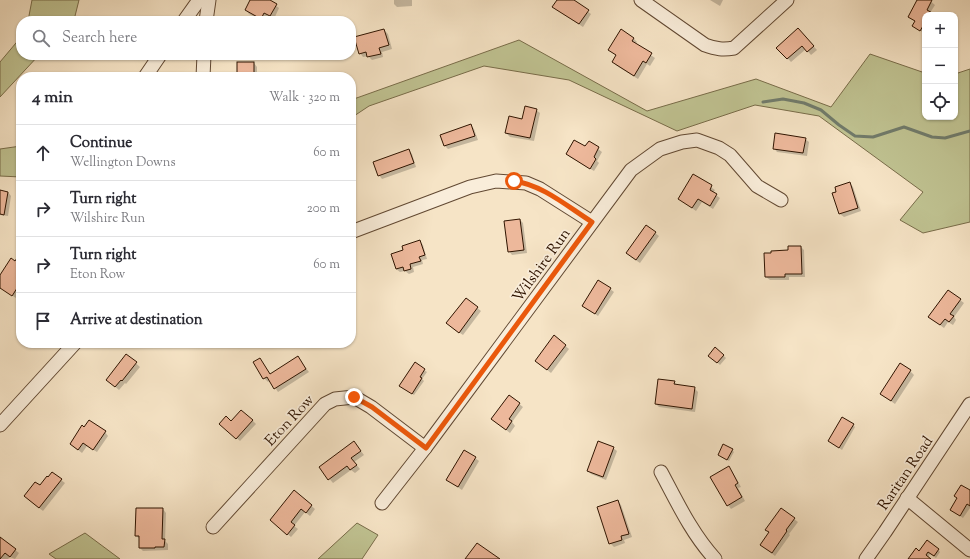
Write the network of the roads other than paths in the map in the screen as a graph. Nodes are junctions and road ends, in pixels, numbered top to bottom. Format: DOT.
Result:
graph roads {
  1 [pos="199,0"];
  2 [pos="209,0"];
  3 [pos="641,0"];
  4 [pos="787,0"];
  5 [pos="188,16"];
  6 [pos="207,16"];
  7 [pos="157,60"];
  8 [pos="204,60"];
  9 [pos="148,72"];
  10 [pos="204,72"];
  11 [pos="781,200"];
  12 [pos="592,222"];
  13 [pos="356,230"];
  14 [pos="69,348"];
  15 [pos="970,404"];
  16 [pos="0,425"];
  17 [pos="426,448"];
  18 [pos="661,472"];
  19 [pos="907,498"];
  20 [pos="382,503"];
  21 [pos="213,527"];
  22 [pos="970,550"];
  23 [pos="716,559"];
  24 [pos="866,559"];
  1 -- 5 [label="street"];
  2 -- 6 [label="street"];
  3 -- 4 [label="street"];
  7 -- 9 [label="street"];
  8 -- 10 [label="street"];
  11 -- 12 [label="street, Wilshire Run"];
  12 -- 13 [label="street"];
  12 -- 17 [label="street, Wilshire Run"];
  14 -- 16 [label="street"];
  15 -- 19 [label="street, Raritan Road"];
  17 -- 20 [label="street, Wilshire Run"];
  17 -- 21 [label="street, Eton Row"];
  18 -- 23 [label="street"];
  19 -- 22 [label="street"];
  19 -- 24 [label="street, Raritan Road"];
}
